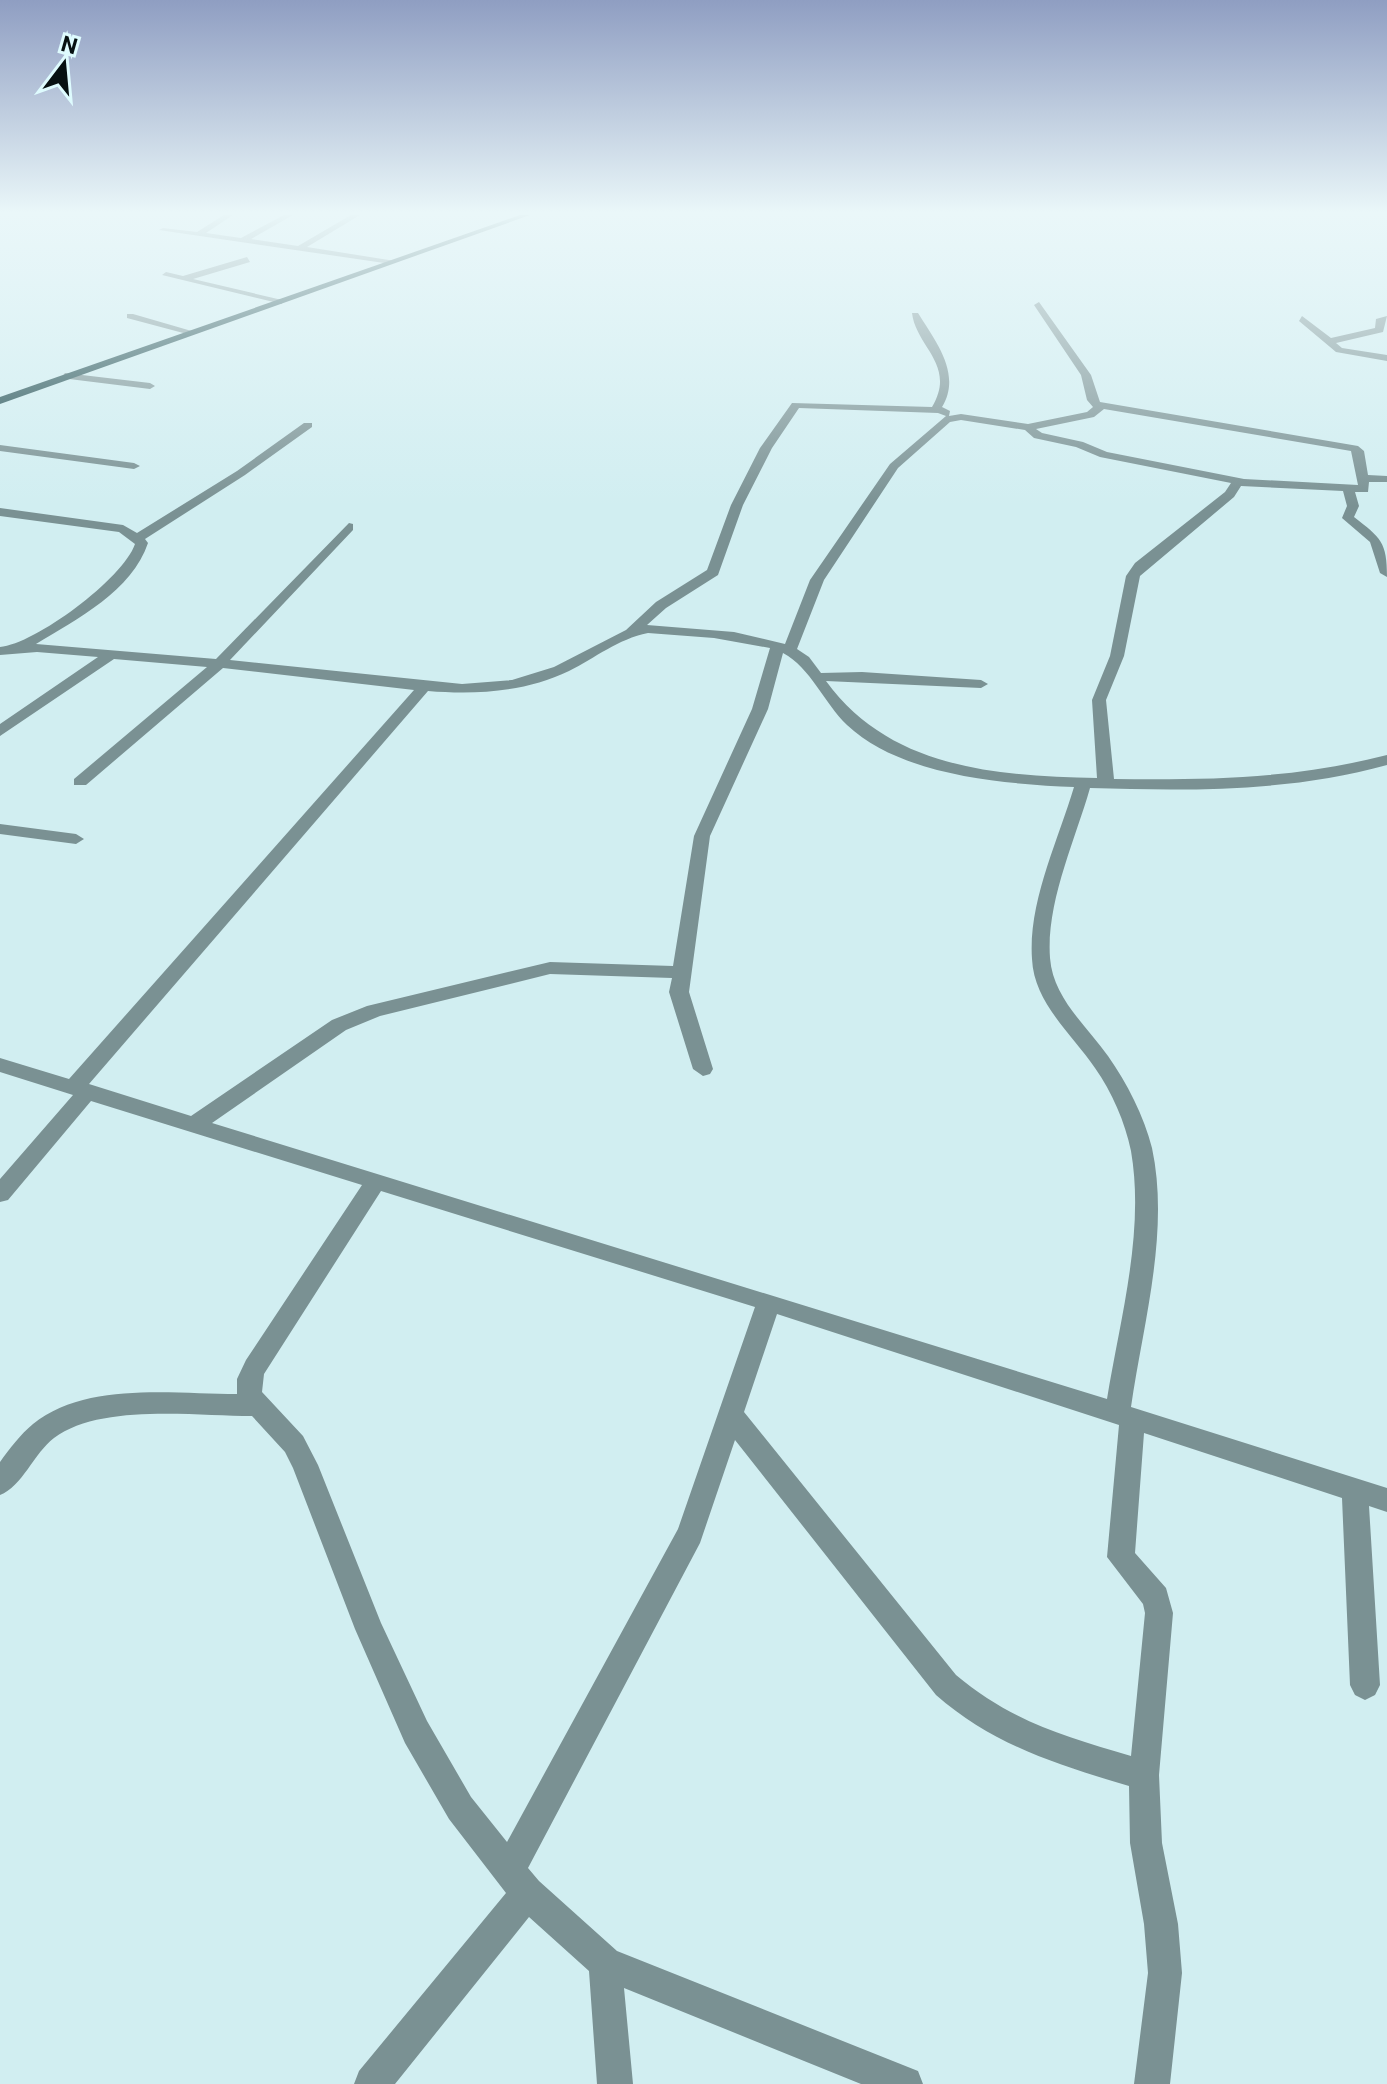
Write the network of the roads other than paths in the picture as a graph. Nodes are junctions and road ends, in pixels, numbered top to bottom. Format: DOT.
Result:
graph roads {
  1 [pos="249,312"];
  2 [pos="1044,312"];
  3 [pos="915,315"];
  4 [pos="130,316"];
  5 [pos="1302,319"];
  6 [pos="1387,319"];
  7 [pos="190,332"];
  8 [pos="1328,342"];
  9 [pos="1387,358"];
  10 [pos="65,376"];
  11 [pos="150,386"];
  12 [pos="0,401"];
  13 [pos="1102,406"];
  14 [pos="938,410"];
  15 [pos="955,416"];
  16 [pos="308,425"];
  17 [pos="1028,427"];
  18 [pos="0,448"];
  19 [pos="134,466"];
  20 [pos="1362,478"];
  21 [pos="1387,479"];
  22 [pos="1240,481"];
  23 [pos="1349,491"];
  24 [pos="0,512"];
  25 [pos="349,527"];
  26 [pos="139,537"];
  27 [pos="1387,573"];
  28 [pos="633,630"];
  29 [pos="18,649"];
  30 [pos="783,649"];
  31 [pos="0,651"];
  32 [pos="112,654"];
  33 [pos="219,664"];
  34 [pos="816,677"];
  35 [pos="981,684"];
  36 [pos="425,686"];
  37 [pos="0,731"];
  38 [pos="1387,760"];
  39 [pos="80,782"];
  40 [pos="1083,783"];
  41 [pos="1106,784"];
  42 [pos="0,829"];
  43 [pos="76,839"];
  44 [pos="679,972"];
  45 [pos="0,1065"];
  46 [pos="703,1069"];
  47 [pos="81,1089"];
  48 [pos="195,1124"];
  49 [pos="377,1180"];
  50 [pos="0,1194"];
  51 [pos="769,1302"];
  52 [pos="256,1405"];
  53 [pos="731,1415"];
  54 [pos="1125,1416"];
  55 [pos="0,1483"];
  56 [pos="1355,1490"];
  57 [pos="1387,1500"];
  58 [pos="1365,1685"];
  59 [pos="1144,1775"];
  60 [pos="518,1881"];
  61 [pos="605,1963"];
  62 [pos="372,2084"];
  63 [pos="615,2084"];
  64 [pos="905,2084"];
  65 [pos="1152,2084"];
  1 -- 7 [label="main road"];
  2 -- 13 [label="street"];
  3 -- 14 [label="street"];
  4 -- 7 [label="street"];
  5 -- 8 [label="street"];
  6 -- 8 [label="street"];
  7 -- 10 [label="main road"];
  8 -- 9 [label="street"];
  10 -- 11 [label="street"];
  10 -- 12 [label="main road"];
  13 -- 17 [label="street"];
  13 -- 20 [label="street"];
  14 -- 15 [label="street"];
  14 -- 28 [label="street"];
  15 -- 17 [label="street"];
  15 -- 30 [label="street"];
  16 -- 26 [label="street"];
  17 -- 22 [label="street"];
  18 -- 19 [label="street"];
  20 -- 21 [label="street"];
  20 -- 23 [label="street"];
  22 -- 23 [label="street"];
  22 -- 41 [label="street"];
  23 -- 27 [label="street"];
  24 -- 26 [label="street"];
  25 -- 33 [label="street"];
  26 -- 29 [label="street"];
  28 -- 30 [label="street"];
  28 -- 36 [label="street"];
  29 -- 31 [label="street"];
  29 -- 32 [label="street"];
  30 -- 34 [label="street"];
  30 -- 44 [label="street"];
  32 -- 33 [label="street"];
  32 -- 37 [label="street"];
  33 -- 36 [label="street"];
  33 -- 39 [label="street"];
  34 -- 35 [label="street"];
  34 -- 40 [label="street"];
  36 -- 47 [label="street"];
  38 -- 41 [label="street"];
  40 -- 41 [label="street"];
  40 -- 54 [label="street"];
  42 -- 43 [label="street"];
  44 -- 46 [label="street"];
  44 -- 48 [label="street"];
  45 -- 47 [label="street"];
  47 -- 48 [label="street"];
  47 -- 50 [label="street"];
  48 -- 49 [label="street"];
  49 -- 51 [label="street"];
  49 -- 52 [label="street"];
  51 -- 53 [label="street"];
  51 -- 54 [label="street"];
  52 -- 55 [label="street"];
  52 -- 60 [label="street"];
  53 -- 59 [label="street"];
  53 -- 60 [label="street"];
  54 -- 56 [label="street"];
  54 -- 59 [label="street"];
  56 -- 57 [label="street"];
  56 -- 58 [label="street"];
  59 -- 65 [label="street"];
  60 -- 61 [label="street"];
  60 -- 62 [label="street"];
  61 -- 63 [label="street"];
  61 -- 64 [label="street"];
}
